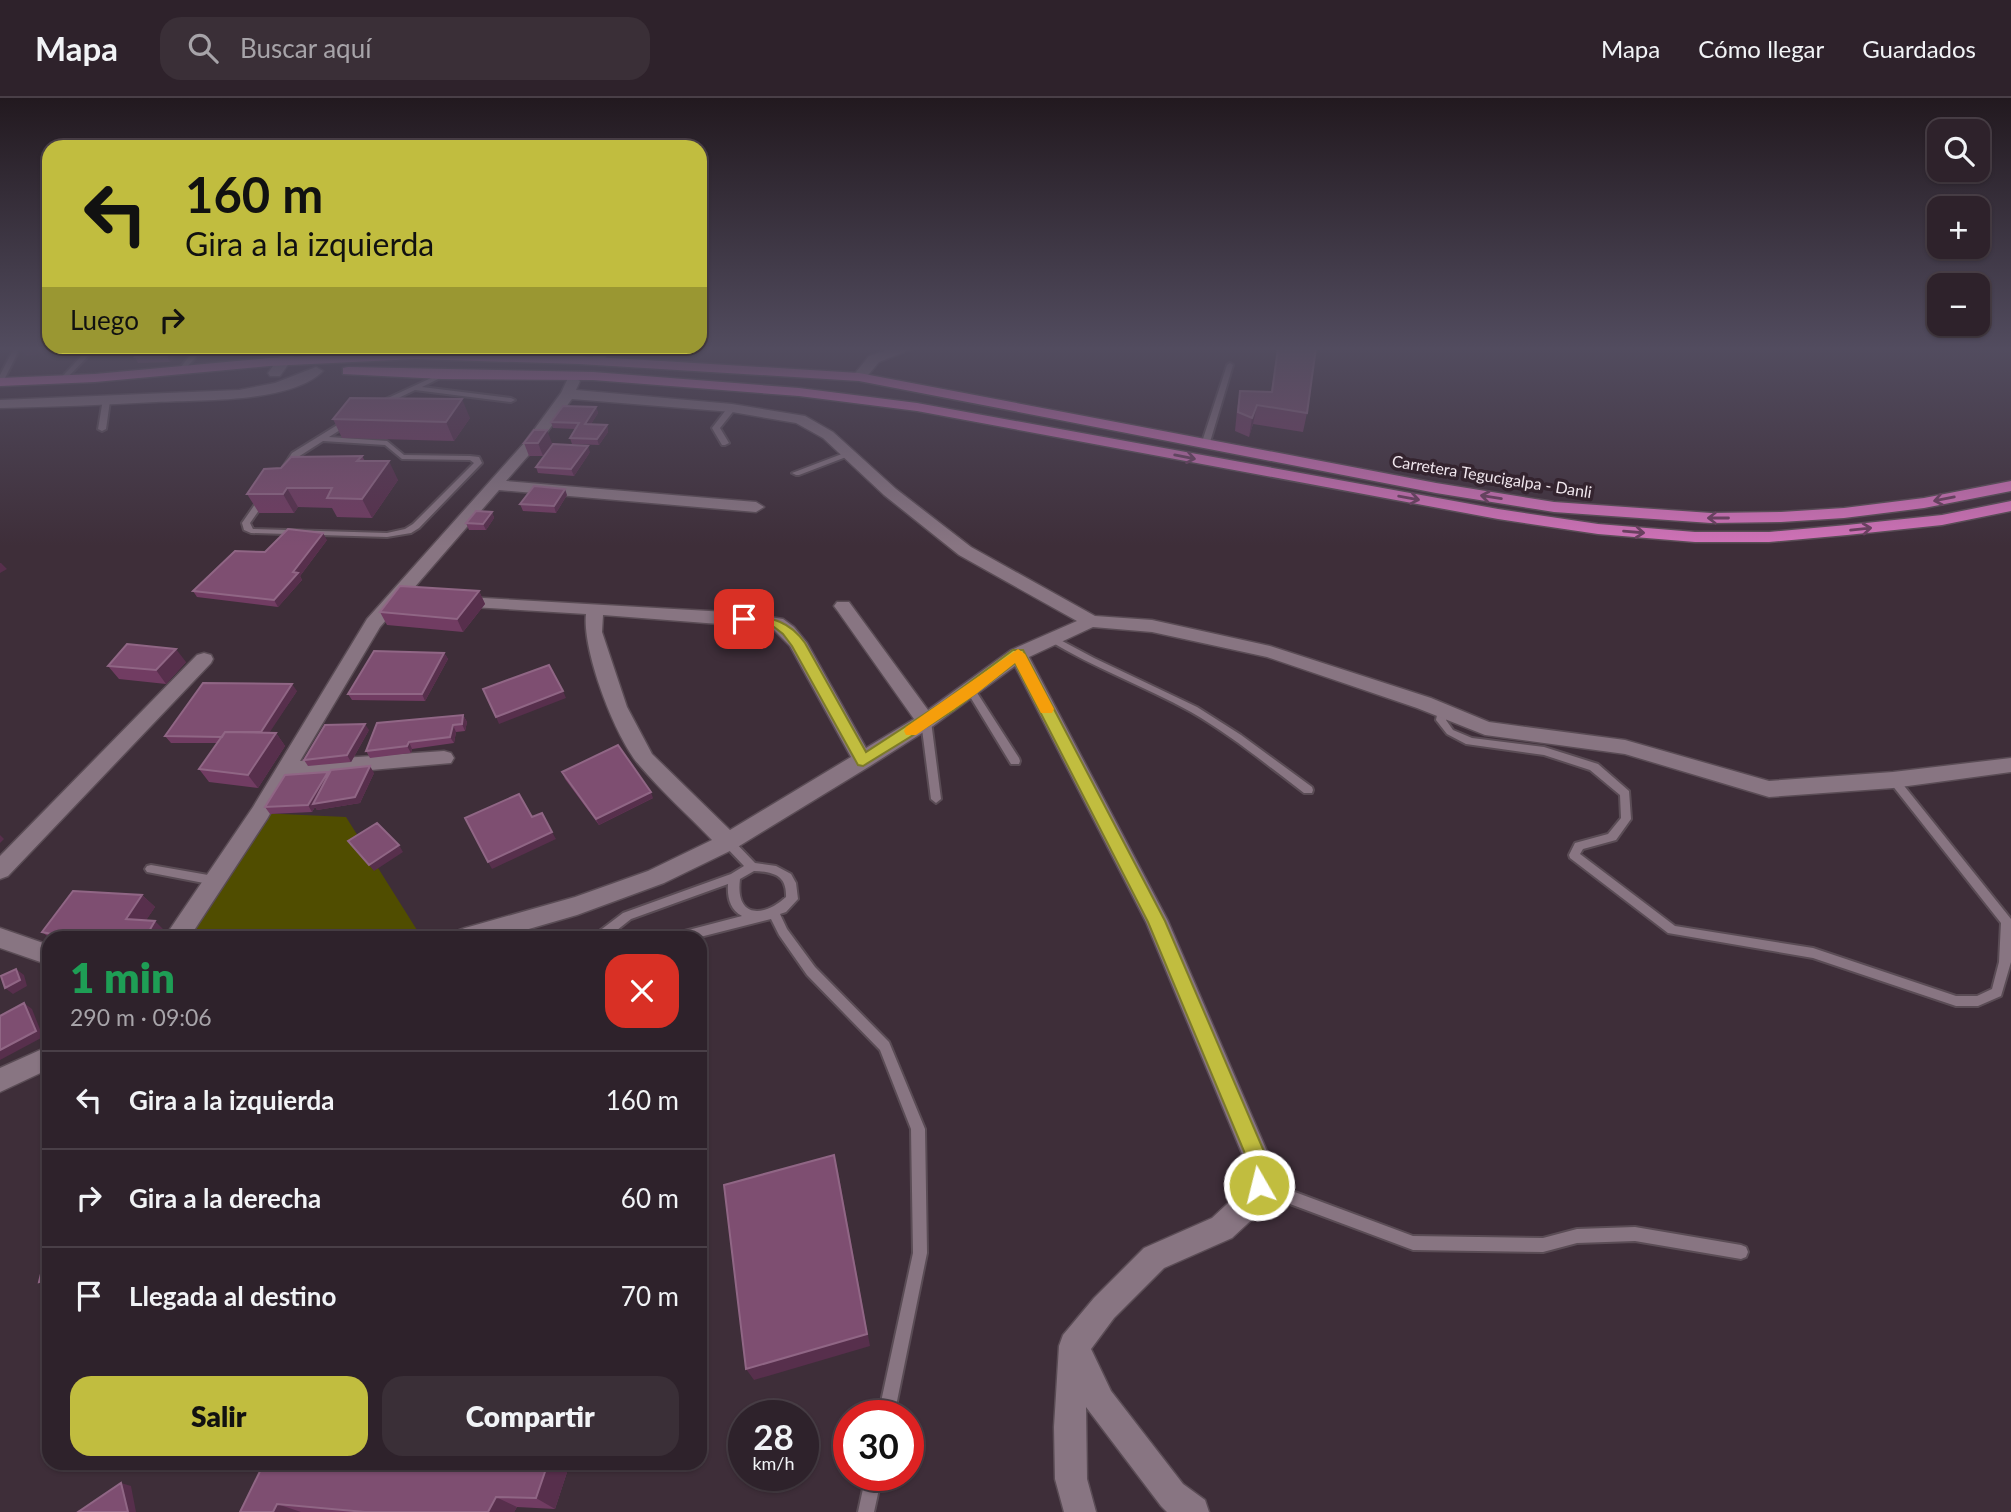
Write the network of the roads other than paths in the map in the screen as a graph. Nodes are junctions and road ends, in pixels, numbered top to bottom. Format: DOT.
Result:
graph roads {
  1 [pos="104,414"];
  2 [pos="553,414"];
  3 [pos="727,414"];
  4 [pos="769,414"];
  5 [pos="954,414"];
  6 [pos="1056,414"];
  7 [pos="1215,414"];
  8 [pos="353,419"];
  9 [pos="102,429"];
  10 [pos="324,439"];
  11 [pos="1206,442"];
  12 [pos="725,443"];
  13 [pos="850,454"];
  14 [pos="796,473"];
  15 [pos="279,478"];
  16 [pos="494,485"];
  17 [pos="2011,486"];
  18 [pos="271,489"];
  19 [pos="2011,506"];
  20 [pos="756,507"];
  21 [pos="397,596"];
  22 [pos="843,606"];
  23 [pos="595,609"];
  24 [pos="1091,621"];
  25 [pos="1051,638"];
  26 [pos="1018,654"];
  27 [pos="204,659"];
  28 [pos="971,690"];
  29 [pos="1443,710"];
  30 [pos="926,721"];
  31 [pos="444,758"];
  32 [pos="863,761"];
  33 [pos="1015,761"];
  34 [pos="2011,765"];
  35 [pos="284,770"];
  36 [pos="1893,780"];
  37 [pos="1308,790"];
  38 [pos="936,799"];
  39 [pos="728,842"];
  40 [pos="752,867"];
  41 [pos="151,869"];
  42 [pos="0,870"];
  43 [pos="219,876"];
  44 [pos="735,877"];
  45 [pos="775,915"];
  46 [pos="758,917"];
  47 [pos="181,931"];
  48 [pos="490,931"];
  49 [pos="607,931"];
  50 [pos="704,931"];
  51 [pos="0,938"];
  52 [pos="42,953"];
  53 [pos="42,1060"];
  54 [pos="0,1080"];
  55 [pos="1259,1185"];
  56 [pos="1741,1252"];
  57 [pos="1074,1346"];
  58 [pos="889,1400"];
  59 [pos="871,1491"];
  60 [pos="866,1512"];
  61 [pos="1080,1512"];
  62 [pos="1193,1512"];
  1 -- 9 [label="lane"];
  2 -- 16 [label="street"];
  3 -- 12 [label="lane"];
  4 -- 13 [label="street"];
  5 -- 19 [label="highway, Carretera Tegucigalpa - Danli, one-way"];
  6 -- 11 [label="highway, Carretera Tegucigalpa - Danli"];
  7 -- 11 [label="lane"];
  8 -- 10 [label="lane"];
  10 -- 15 [label="lane"];
  10 -- 18 [label="lane"];
  17 -- 11 [label="highway, Carretera Tegucigalpa - Danli, one-way"];
  13 -- 14 [label="lane"];
  13 -- 24 [label="street"];
  16 -- 20 [label="street"];
  16 -- 21 [label="street"];
  21 -- 23 [label="street"];
  21 -- 35 [label="street"];
  22 -- 30 [label="street"];
  23 -- 32 [label="street"];
  23 -- 39 [label="street"];
  24 -- 25 [label="street"];
  24 -- 29 [label="street"];
  25 -- 26 [label="street"];
  25 -- 37 [label="lane"];
  26 -- 28 [label="street"];
  26 -- 55 [label="street"];
  27 -- 42 [label="street"];
  28 -- 30 [label="street"];
  28 -- 33 [label="lane"];
  29 -- 36 [label="street"];
  29 -- 36 [label="lane"];
  30 -- 32 [label="street"];
  30 -- 38 [label="lane"];
  31 -- 35 [label="street"];
  32 -- 39 [label="street"];
  34 -- 36 [label="street"];
  35 -- 43 [label="street"];
  39 -- 40 [label="lane"];
  39 -- 48 [label="street"];
  40 -- 44 [label="lane"];
  40 -- 45 [label="lane"];
  41 -- 43 [label="lane"];
  43 -- 47 [label="street"];
  44 -- 46 [label="lane"];
  44 -- 49 [label="lane"];
  45 -- 46 [label="lane"];
  45 -- 58 [label="lane"];
  46 -- 50 [label="lane"];
  51 -- 52 [label="street"];
  53 -- 54 [label="street"];
  55 -- 56 [label="lane"];
  55 -- 57 [label="street"];
  57 -- 61 [label="street"];
  57 -- 62 [label="street"];
  59 -- 60 [label="lane"];
}
